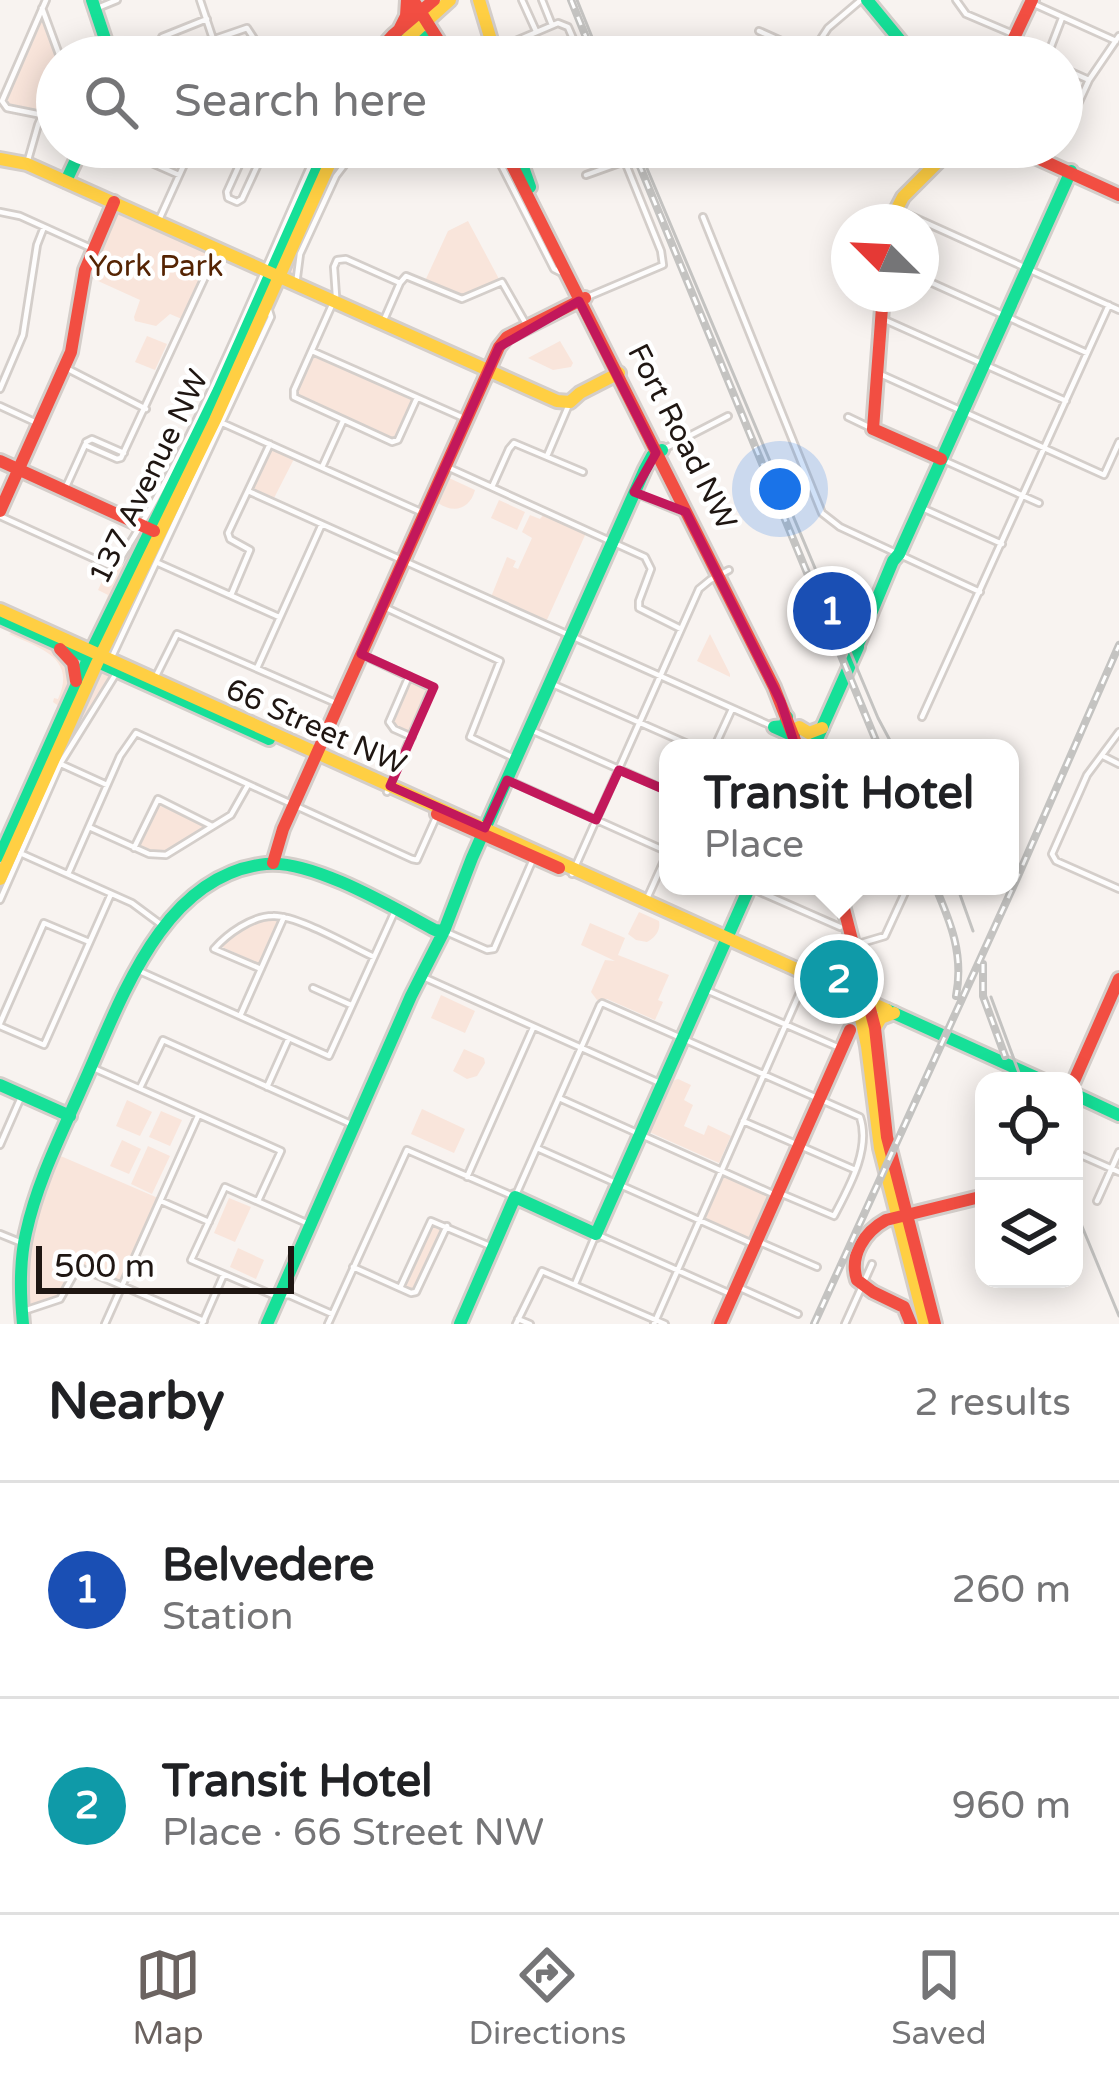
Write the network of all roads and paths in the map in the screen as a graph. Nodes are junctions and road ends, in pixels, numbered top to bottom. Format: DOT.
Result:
graph roads {
  1 [pos="46,0"];
  2 [pos="118,0"];
  3 [pos="200,0"];
  4 [pos="434,0"];
  5 [pos="450,0"];
  6 [pos="479,0"];
  7 [pos="522,0"];
  8 [pos="542,0"];
  9 [pos="861,0"];
  10 [pos="956,0"];
  11 [pos="1033,2"];
  12 [pos="93,4"];
  13 [pos="42,8"];
  14 [pos="416,8"];
  15 [pos="1063,17"];
  16 [pos="207,20"];
  17 [pos="552,25"];
  18 [pos="759,31"];
  19 [pos="536,32"];
  20 [pos="401,35"];
  21 [pos="53,36"];
  22 [pos="104,36"];
  23 [pos="168,36"];
  24 [pos="214,36"];
  25 [pos="224,36"];
  26 [pos="252,36"];
  27 [pos="422,36"];
  28 [pos="435,36"];
  29 [pos="488,36"];
  30 [pos="526,36"];
  31 [pos="572,36"];
  32 [pos="770,36"];
  33 [pos="824,36"];
  34 [pos="888,36"];
  35 [pos="894,36"];
  36 [pos="1018,36"];
  37 [pos="1055,36"];
  38 [pos="1118,39"];
  39 [pos="1083,77"];
  40 [pos="1089,80"];
  41 [pos="1083,93"];
  42 [pos="36,113"];
  43 [pos="36,135"];
  44 [pos="0,159"];
  45 [pos="27,164"];
  46 [pos="36,168"];
  47 [pos="36,168"];
  48 [pos="72,168"];
  49 [pos="166,168"];
  50 [pos="183,168"];
  51 [pos="238,168"];
  52 [pos="256,168"];
  53 [pos="314,168"];
  54 [pos="329,168"];
  55 [pos="342,168"];
  56 [pos="503,168"];
  57 [pos="514,168"];
  58 [pos="522,168"];
  59 [pos="606,168"];
  60 [pos="628,168"];
  61 [pos="930,168"];
  62 [pos="1066,168"];
  63 [pos="1067,168"];
  64 [pos="1071,170"];
  65 [pos="586,175"];
  66 [pos="179,176"];
  67 [pos="66,181"];
  68 [pos="1119,192"];
  69 [pos="532,201"];
  70 [pos="113,202"];
  71 [pos="901,204"];
  72 [pos="0,212"];
  73 [pos="703,217"];
  74 [pos="158,222"];
  75 [pos="44,227"];
  76 [pos="939,234"];
  77 [pos="93,249"];
  78 [pos="218,249"];
  79 [pos="1028,268"];
  80 [pos="564,272"];
  81 [pos="271,273"];
  82 [pos="400,283"];
  83 [pos="296,285"];
  84 [pos="939,286"];
  85 [pos="582,300"];
  86 [pos="334,302"];
  87 [pos="1108,305"];
  88 [pos="1119,310"];
  89 [pos="882,312"];
  90 [pos="1006,316"];
  91 [pos="881,318"];
  92 [pos="382,323"];
  93 [pos="527,327"];
  94 [pos="312,351"];
  95 [pos="1087,353"];
  96 [pos="985,364"];
  97 [pos="65,368"];
  98 [pos="488,370"];
  99 [pos="619,373"];
  100 [pos="878,374"];
  101 [pos="0,389"];
  102 [pos="417,398"];
  103 [pos="1066,401"];
  104 [pos="570,402"];
  105 [pos="0,406"];
  106 [pos="146,409"];
  107 [pos="963,412"];
  108 [pos="728,416"];
  109 [pos="848,417"];
  110 [pos="466,419"];
  111 [pos="219,421"];
  112 [pos="343,421"];
  113 [pos="39,424"];
  114 [pos="873,428"];
  115 [pos="1119,442"];
  116 [pos="270,445"];
  117 [pos="1045,448"];
  118 [pos="659,452"];
  119 [pos="547,456"];
  120 [pos="941,459"];
  121 [pos="0,461"];
  122 [pos="445,466"];
  123 [pos="322,467"];
  124 [pos="663,467"];
  125 [pos="645,469"];
  126 [pos="19,470"];
  127 [pos="583,472"];
  128 [pos="492,487"];
  129 [pos="64,490"];
  130 [pos="248,491"];
  131 [pos="634,492"];
  132 [pos="1023,496"];
  133 [pos="1039,503"];
  134 [pos="920,507"];
  135 [pos="686,512"];
  136 [pos="424,513"];
  137 [pos="0,514"];
  138 [pos="322,524"];
  139 [pos="151,529"];
  140 [pos="613,542"];
  141 [pos="1002,544"];
  142 [pos="899,554"];
  143 [pos="403,560"];
  144 [pos="158,562"];
  145 [pos="724,573"];
  146 [pos="980,592"];
  147 [pos="118,596"];
  148 [pos="231,596"];
  149 [pos="382,606"];
  150 [pos="0,614"];
  151 [pos="280,617"];
  152 [pos="105,621"];
  153 [pos="681,628"];
  154 [pos="571,636"];
  155 [pos="114,640"];
  156 [pos="58,641"];
  157 [pos="361,654"];
  158 [pos="101,661"];
  159 [pos="257,668"];
  160 [pos="409,676"];
  161 [pos="660,676"];
  162 [pos="550,683"];
  163 [pos="152,684"];
  164 [pos="81,686"];
  165 [pos="338,704"];
  166 [pos="732,708"];
  167 [pos="787,716"];
  168 [pos="922,716"];
  169 [pos="640,722"];
  170 [pos="70,723"];
  171 [pos="774,727"];
  172 [pos="822,728"];
  173 [pos="530,730"];
  174 [pos="1119,732"];
  175 [pos="412,737"];
  176 [pos="677,739"];
  177 [pos="719,739"];
  178 [pos="798,739"];
  179 [pos="801,739"];
  180 [pos="801,739"];
  181 [pos="804,739"];
  182 [pos="805,739"];
  183 [pos="1101,754"];
  184 [pos="315,756"];
  185 [pos="516,759"];
  186 [pos="55,762"];
  187 [pos="1119,764"];
  188 [pos="619,770"];
  189 [pos="507,780"];
  190 [pos="248,784"];
  191 [pos="107,785"];
  192 [pos="659,787"];
  193 [pos="388,789"];
  194 [pos="293,805"];
  195 [pos="439,812"];
  196 [pos="596,820"];
  197 [pos="88,827"];
  198 [pos="214,827"];
  199 [pos="484,831"];
  200 [pos="6,848"];
  201 [pos="134,848"];
  202 [pos="659,848"];
  203 [pos="535,854"];
  204 [pos="273,863"];
  205 [pos="573,871"];
  206 [pos="659,872"];
  207 [pos="68,874"];
  208 [pos="0,879"];
  209 [pos="1119,889"];
  210 [pos="111,894"];
  211 [pos="744,895"];
  212 [pos="768,895"];
  213 [pos="835,895"];
  214 [pos="836,895"];
  215 [pos="904,895"];
  216 [pos="0,900"];
  217 [pos="645,903"];
  218 [pos="395,909"];
  219 [pos="284,917"];
  220 [pos="164,926"];
  221 [pos="840,927"];
  222 [pos="441,930"];
  223 [pos="727,939"];
  224 [pos="89,942"];
  225 [pos="848,945"];
  226 [pos="374,957"];
  227 [pos="135,969"];
  228 [pos="261,969"];
  229 [pos="808,974"];
  230 [pos="421,976"];
  231 [pos="1119,980"];
  232 [pos="313,988"];
  233 [pos="704,989"];
  234 [pos="861,1002"];
  235 [pos="352,1005"];
  236 [pos="894,1013"];
  237 [pos="240,1016"];
  238 [pos="0,1024"];
  239 [pos="786,1024"];
  240 [pos="533,1027"];
  241 [pos="863,1030"];
  242 [pos="289,1038"];
  243 [pos="682,1038"];
  244 [pos="581,1048"];
  245 [pos="842,1049"];
  246 [pos="878,1056"];
  247 [pos="92,1067"];
  248 [pos="1024,1072"];
  249 [pos="1078,1072"];
  250 [pos="764,1074"];
  251 [pos="0,1084"];
  252 [pos="662,1084"];
  253 [pos="267,1087"];
  254 [pos="140,1088"];
  255 [pos="22,1094"];
  256 [pos="559,1098"];
  257 [pos="1083,1098"];
  258 [pos="820,1099"];
  259 [pos="1118,1114"];
  260 [pos="70,1116"];
  261 [pos="198,1116"];
  262 [pos="743,1120"];
  263 [pos="353,1125"];
  264 [pos="640,1134"];
  265 [pos="1,1142"];
  266 [pos="799,1145"];
  267 [pos="537,1148"];
  268 [pos="1119,1152"];
  269 [pos="1083,1156"];
  270 [pos="1111,1169"];
  271 [pos="854,1170"];
  272 [pos="722,1171"];
  273 [pos="1119,1172"];
  274 [pos="467,1177"];
  275 [pos="618,1184"];
  276 [pos="778,1194"];
  277 [pos="515,1197"];
  278 [pos="975,1198"];
  279 [pos="160,1201"];
  280 [pos="258,1201"];
  281 [pos="1097,1201"];
  282 [pos="902,1216"];
  283 [pos="700,1220"];
  284 [pos="208,1222"];
  285 [pos="311,1225"];
  286 [pos="447,1226"];
  287 [pos="0,1234"];
  288 [pos="596,1234"];
  289 [pos="22,1243"];
  290 [pos="756,1243"];
  291 [pos="494,1247"];
  292 [pos="872,1264"];
  293 [pos="353,1267"];
  294 [pos="817,1267"];
  295 [pos="678,1270"];
  296 [pos="224,1274"];
  297 [pos="575,1284"];
  298 [pos="122,1286"];
  299 [pos="862,1286"];
  300 [pos="400,1288"];
  301 [pos="735,1291"];
  302 [pos="282,1294"];
  303 [pos="332,1314"];
  304 [pos="798,1314"];
  305 [pos="22,1318"];
  306 [pos="517,1321"];
  307 [pos="203,1322"];
  308 [pos="655,1322"];
  309 [pos="106,1324"];
  310 [pos="267,1324"];
  311 [pos="328,1324"];
  312 [pos="460,1324"];
  313 [pos="530,1324"];
  314 [pos="665,1324"];
  315 [pos="720,1324"];
  316 [pos="845,1324"];
  317 [pos="911,1324"];
  318 [pos="925,1324"];
  319 [pos="935,1324"];
  1 -- 13 [label="street"];
  2 -- 12 [label="street"];
  3 -- 16 [label="street"];
  4 -- 14 [label="street"];
  5 -- 14 [label="street"];
  6 -- 29 [label="street"];
  7 -- 19 [label="street"];
  8 -- 17 [label="street"];
  9 -- 33 [label="street"];
  9 -- 34 [label="street"];
  9 -- 35 [label="street"];
  10 -- 36 [label="street"];
  11 -- 15 [label="street"];
  11 -- 36 [label="street"];
  12 -- 22 [label="street"];
  13 -- 21 [label="street"];
  13 -- 42 [label="street"];
  14 -- 20 [label="street"];
  14 -- 20 [label="street"];
  14 -- 28 [label="street"];
  15 -- 37 [label="street"];
  15 -- 38 [label="street"];
  16 -- 23 [label="street"];
  16 -- 24 [label="street"];
  17 -- 19 [label="street"];
  17 -- 31 [label="street"];
  18 -- 32 [label="street"];
  19 -- 30 [label="street"];
  20 -- 27 [label="street"];
  25 -- 26 [label="street"];
  38 -- 40 [label="street"];
  39 -- 40 [label="street"];
  40 -- 41 [label="street"];
  43 -- 45 [label="street"];
  44 -- 45 [label="street"];
  45 -- 46 [label="street"];
  47 -- 67 [label="street"];
  48 -- 67 [label="street"];
  49 -- 66 [label="street"];
  50 -- 66 [label="street"];
  51 -- 52 [label="street"];
  53 -- 81 [label="street, 137 Avenue NW"];
  54 -- 81 [label="street, 137 Avenue NW"];
  55 -- 83 [label="street, 137 Avenue NW"];
  56 -- 80 [label="street, Fort Road NW"];
  57 -- 69 [label="street, Fort Road NW"];
  58 -- 69 [label="street, Fort Road NW"];
  59 -- 65 [label="street"];
  60 -- 85 [label="street"];
  61 -- 71 [label="street"];
  62 -- 64 [label="street"];
  63 -- 64 [label="street"];
  64 -- 68 [label="street"];
  64 -- 79 [label="street"];
  66 -- 74 [label="street"];
  67 -- 70 [label="street"];
  69 -- 80 [label="street, Fort Road NW"];
  69 -- 85 [label="street, Fort Road NW"];
  70 -- 74 [label="street"];
  70 -- 77 [label="street"];
  72 -- 75 [label="street"];
  73 -- 142 [label="street"];
  74 -- 78 [label="street"];
  75 -- 77 [label="street"];
  75 -- 101 [label="street"];
  76 -- 79 [label="street"];
  77 -- 97 [label="street"];
  78 -- 81 [label="street"];
  78 -- 106 [label="street"];
  79 -- 87 [label="street"];
  79 -- 90 [label="street"];
  80 -- 85 [label="street, Fort Road NW"];
  81 -- 83 [label="street"];
  81 -- 111 [label="street, 137 Avenue NW"];
  81 -- 139 [label="street, 137 Avenue NW"];
  82 -- 86 [label="street"];
  82 -- 92 [label="street"];
  82 -- 93 [label="street"];
  83 -- 86 [label="street"];
  84 -- 90 [label="street"];
  85 -- 93 [label="street"];
  85 -- 99 [label="street, Fort Road NW"];
  86 -- 92 [label="street"];
  86 -- 94 [label="street"];
  87 -- 88 [label="street"];
  87 -- 95 [label="street"];
  89 -- 91 [label="street"];
  90 -- 95 [label="street"];
  90 -- 96 [label="street"];
  91 -- 96 [label="street"];
  91 -- 100 [label="street"];
  92 -- 98 [label="street"];
  93 -- 98 [label="street"];
  94 -- 102 [label="street"];
  94 -- 112 [label="street"];
  95 -- 103 [label="street"];
  96 -- 103 [label="street"];
  96 -- 107 [label="street"];
  97 -- 106 [label="street"];
  97 -- 113 [label="street"];
  98 -- 104 [label="street"];
  98 -- 110 [label="street"];
  99 -- 104 [label="street"];
  99 -- 118 [label="street, Fort Road NW"];
  100 -- 107 [label="street"];
  100 -- 114 [label="street"];
  102 -- 110 [label="street"];
  102 -- 112 [label="street"];
  103 -- 117 [label="street"];
  104 -- 119 [label="street"];
  105 -- 113 [label="street"];
  106 -- 129 [label="street"];
  107 -- 117 [label="street"];
  107 -- 120 [label="street"];
  108 -- 118 [label="street"];
  109 -- 114 [label="street"];
  110 -- 122 [label="street"];
  111 -- 116 [label="street"];
  111 -- 139 [label="street, 137 Avenue NW"];
  111 -- 144 [label="street, 137 Avenue NW"];
  112 -- 123 [label="street"];
  113 -- 126 [label="street"];
  114 -- 120 [label="street"];
  115 -- 117 [label="street"];
  116 -- 123 [label="street"];
  116 -- 130 [label="street"];
  117 -- 132 [label="street"];
  118 -- 124 [label="street, Fort Road NW"];
  118 -- 125 [label="street"];
  118 -- 145 [label="street, Fort Road NW"];
  119 -- 127 [label="street"];
  119 -- 128 [label="street"];
  120 -- 132 [label="street"];
  120 -- 134 [label="street"];
  121 -- 126 [label="street"];
  122 -- 128 [label="street"];
  122 -- 136 [label="street"];
  123 -- 136 [label="street"];
  124 -- 125 [label="street"];
  124 -- 135 [label="street, Fort Road NW"];
  125 -- 131 [label="street"];
  126 -- 129 [label="street"];
  126 -- 137 [label="street"];
  128 -- 140 [label="street"];
  129 -- 139 [label="street"];
  130 -- 138 [label="street"];
  130 -- 148 [label="street"];
  131 -- 135 [label="street"];
  131 -- 140 [label="street"];
  132 -- 133 [label="street"];
  132 -- 141 [label="street"];
  134 -- 141 [label="street"];
  134 -- 142 [label="street"];
  135 -- 145 [label="street, Fort Road NW"];
  136 -- 143 [label="street"];
  137 -- 139 [label="street, 137 Avenue NW"];
  138 -- 143 [label="street"];
  138 -- 151 [label="street"];
  139 -- 147 [label="street, 137 Avenue NW"];
  139 -- 155 [label="street, 137 Avenue NW"];
  140 -- 153 [label="street"];
  140 -- 154 [label="street"];
  141 -- 146 [label="street"];
  142 -- 146 [label="street"];
  142 -- 172 [label="street"];
  143 -- 149 [label="street"];
  143 -- 154 [label="street"];
  144 -- 148 [label="street"];
  144 -- 155 [label="street, 137 Avenue NW"];
  145 -- 153 [label="street"];
  145 -- 167 [label="street, Fort Road NW"];
  145 -- 179 [label="street, Fort Road NW"];
  146 -- 168 [label="street"];
  147 -- 152 [label="street, 137 Avenue NW"];
  147 -- 158 [label="street"];
  148 -- 151 [label="street"];
  149 -- 157 [label="street"];
  149 -- 185 [label="street"];
  150 -- 156 [label="street, 66 Street NW"];
  151 -- 159 [label="street"];
  152 -- 156 [label="street"];
  152 -- 158 [label="street, 137 Avenue NW"];
  153 -- 161 [label="street"];
  154 -- 161 [label="street"];
  154 -- 162 [label="street"];
  155 -- 158 [label="street, 137 Avenue NW"];
  156 -- 158 [label="street, 66 Street NW"];
  156 -- 164 [label="street"];
  157 -- 160 [label="street"];
  157 -- 165 [label="street"];
  158 -- 163 [label="street, 66 Street NW"];
  158 -- 164 [label="street, 137 Avenue NW"];
  158 -- 164 [label="street"];
  158 -- 170 [label="street"];
  158 -- 186 [label="street, 137 Avenue NW"];
  159 -- 163 [label="street"];
  159 -- 165 [label="street"];
  160 -- 175 [label="street"];
  160 -- 175 [label="street"];
  161 -- 166 [label="street"];
  161 -- 169 [label="street"];
  162 -- 169 [label="street"];
  162 -- 173 [label="street"];
  163 -- 184 [label="street, 66 Street NW"];
  164 -- 170 [label="street, 137 Avenue NW"];
  164 -- 200 [label="street, 137 Avenue NW"];
  165 -- 184 [label="street"];
  166 -- 171 [label="street"];
  166 -- 177 [label="street"];
  167 -- 171 [label="street"];
  167 -- 180 [label="street, Fort Road NW"];
  169 -- 176 [label="street"];
  169 -- 188 [label="street"];
  170 -- 186 [label="street, 137 Avenue NW"];
  171 -- 178 [label="street"];
  172 -- 181 [label="street"];
  172 -- 182 [label="street"];
  173 -- 185 [label="street"];
  173 -- 188 [label="street"];
  174 -- 183 [label="street"];
  175 -- 193 [label="street"];
  183 -- 187 [label="street"];
  183 -- 209 [label="street"];
  184 -- 193 [label="street, 66 Street NW"];
  184 -- 194 [label="street"];
  185 -- 189 [label="street"];
  186 -- 191 [label="street"];
  186 -- 200 [label="street, 137 Avenue NW"];
  188 -- 192 [label="street"];
  188 -- 196 [label="street"];
  189 -- 196 [label="street"];
  189 -- 199 [label="street"];
  190 -- 191 [label="street"];
  190 -- 194 [label="street"];
  190 -- 198 [label="street"];
  191 -- 197 [label="street"];
  193 -- 195 [label="street, 66 Street NW"];
  194 -- 195 [label="street"];
  194 -- 204 [label="street"];
  195 -- 199 [label="street, 66 Street NW"];
  196 -- 202 [label="street"];
  196 -- 205 [label="street"];
  197 -- 201 [label="street"];
  197 -- 207 [label="street"];
  198 -- 201 [label="street"];
  198 -- 201 [label="street"];
  199 -- 203 [label="street, 66 Street NW"];
  199 -- 222 [label="street"];
  200 -- 207 [label="street"];
  200 -- 208 [label="street, 137 Avenue NW"];
  200 -- 216 [label="street, 137 Avenue NW"];
  203 -- 205 [label="street, 66 Street NW"];
  203 -- 222 [label="street"];
  204 -- 218 [label="street"];
  204 -- 220 [label="street"];
  205 -- 217 [label="street, 66 Street NW"];
  206 -- 217 [label="street"];
  207 -- 210 [label="street"];
  210 -- 220 [label="street"];
  210 -- 224 [label="street"];
  211 -- 223 [label="street"];
  212 -- 221 [label="street"];
  213 -- 221 [label="street"];
  214 -- 225 [label="street"];
  215 -- 225 [label="street"];
  217 -- 223 [label="street, 66 Street NW"];
  218 -- 222 [label="street"];
  218 -- 226 [label="street"];
  219 -- 226 [label="street"];
  219 -- 228 [label="street"];
  219 -- 228 [label="street"];
  220 -- 227 [label="street"];
  221 -- 225 [label="street"];
  222 -- 230 [label="street"];
  223 -- 229 [label="street, 66 Street NW"];
  223 -- 233 [label="street"];
  224 -- 238 [label="street"];
  224 -- 238 [label="street"];
  225 -- 234 [label="street"];
  226 -- 235 [label="street"];
  227 -- 237 [label="street"];
  227 -- 247 [label="street"];
  228 -- 237 [label="street"];
  229 -- 234 [label="street, 66 Street NW"];
  229 -- 239 [label="street"];
  230 -- 240 [label="street"];
  230 -- 263 [label="street"];
  231 -- 249 [label="street"];
  232 -- 235 [label="street"];
  233 -- 239 [label="street"];
  233 -- 243 [label="street"];
  234 -- 236 [label="street, 66 Street NW"];
  234 -- 241 [label="street"];
  234 -- 241 [label="street"];
  234 -- 246 [label="street"];
  235 -- 242 [label="street"];
  236 -- 241 [label="street"];
  236 -- 248 [label="street, 66 Street NW"];
  237 -- 242 [label="street"];
  239 -- 245 [label="street"];
  239 -- 250 [label="street"];
  240 -- 244 [label="street"];
  240 -- 274 [label="street"];
  241 -- 245 [label="street"];
  241 -- 246 [label="street"];
  241 -- 282 [label="street"];
  242 -- 253 [label="street"];
  243 -- 244 [label="street"];
  243 -- 250 [label="street"];
  243 -- 252 [label="street"];
  244 -- 252 [label="street"];
  244 -- 256 [label="street"];
  245 -- 258 [label="street"];
  246 -- 282 [label="street"];
  247 -- 254 [label="street"];
  247 -- 260 [label="street"];
  250 -- 258 [label="street"];
  250 -- 262 [label="street"];
  251 -- 255 [label="street"];
  252 -- 264 [label="street"];
  253 -- 254 [label="street"];
  253 -- 263 [label="street"];
  254 -- 261 [label="street"];
  255 -- 260 [label="street"];
  255 -- 265 [label="street"];
  256 -- 264 [label="street"];
  256 -- 267 [label="street"];
  257 -- 259 [label="street"];
  258 -- 266 [label="street"];
  258 -- 271 [label="street"];
  260 -- 289 [label="street"];
  261 -- 279 [label="street"];
  261 -- 280 [label="street"];
  262 -- 266 [label="street"];
  262 -- 272 [label="street"];
  263 -- 285 [label="street"];
  264 -- 272 [label="street"];
  264 -- 275 [label="street"];
  266 -- 271 [label="street"];
  266 -- 276 [label="street"];
  267 -- 275 [label="street"];
  267 -- 277 [label="street"];
  268 -- 270 [label="street"];
  269 -- 270 [label="street"];
  270 -- 273 [label="street"];
  270 -- 281 [label="street"];
  271 -- 276 [label="street"];
  272 -- 276 [label="street"];
  272 -- 283 [label="street"];
  274 -- 277 [label="street"];
  274 -- 293 [label="street"];
  275 -- 283 [label="street"];
  275 -- 288 [label="street"];
  276 -- 290 [label="street"];
  277 -- 288 [label="street"];
  277 -- 291 [label="street"];
  278 -- 282 [label="street"];
  279 -- 284 [label="street"];
  279 -- 298 [label="street"];
  280 -- 284 [label="street"];
  280 -- 285 [label="street"];
  282 -- 299 [label="street"];
  282 -- 318 [label="street"];
  282 -- 319 [label="street"];
  283 -- 290 [label="street"];
  283 -- 295 [label="street"];
  284 -- 296 [label="street"];
  285 -- 302 [label="street"];
  286 -- 291 [label="street"];
  286 -- 300 [label="street"];
  286 -- 300 [label="street"];
  287 -- 289 [label="street"];
  288 -- 295 [label="street"];
  288 -- 297 [label="street"];
  289 -- 305 [label="street"];
  290 -- 294 [label="street"];
  290 -- 301 [label="street"];
  291 -- 312 [label="street"];
  292 -- 299 [label="street"];
  293 -- 300 [label="street"];
  293 -- 303 [label="street"];
  295 -- 301 [label="street"];
  295 -- 308 [label="street"];
  296 -- 302 [label="street"];
  296 -- 307 [label="street"];
  297 -- 306 [label="street"];
  297 -- 308 [label="street"];
  298 -- 305 [label="street"];
  298 -- 307 [label="street"];
  298 -- 309 [label="street"];
  299 -- 316 [label="street"];
  299 -- 317 [label="street"];
  301 -- 304 [label="street"];
  301 -- 315 [label="street"];
  302 -- 303 [label="street"];
  302 -- 310 [label="street"];
  303 -- 311 [label="street"];
  306 -- 313 [label="street"];
  308 -- 314 [label="street"];
}
